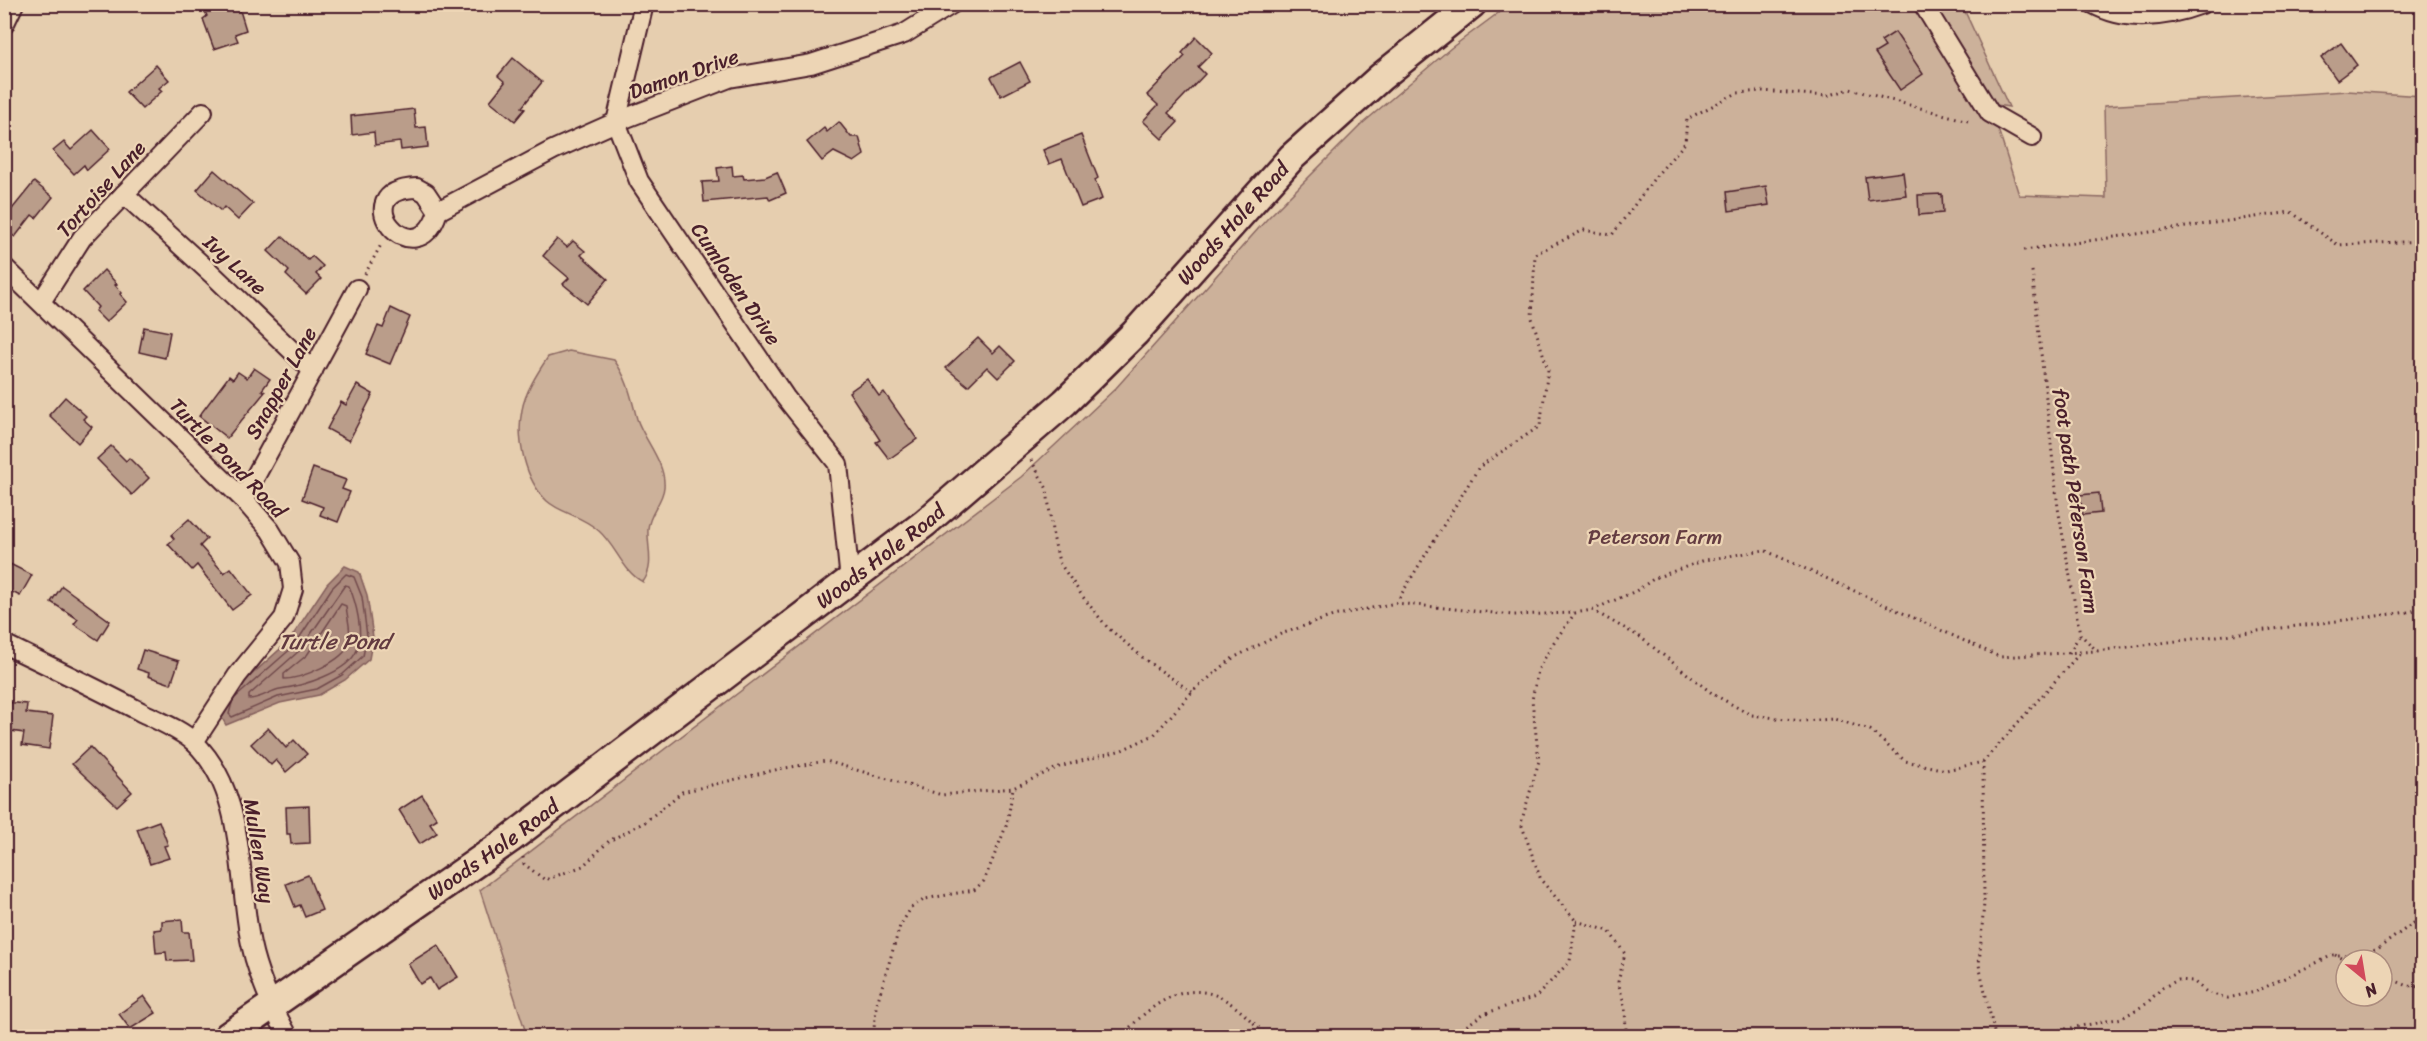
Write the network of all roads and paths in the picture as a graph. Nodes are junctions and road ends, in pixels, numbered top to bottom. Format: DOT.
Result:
graph roads {
  1 [pos="14,4"];
  2 [pos="644,4"];
  3 [pos="952,4"];
  4 [pos="1472,4"];
  5 [pos="1923,4"];
  6 [pos="2093,4"];
  7 [pos="2202,4"];
  8 [pos="4,25"];
  9 [pos="202,112"];
  10 [pos="1968,121"];
  11 [pos="616,122"];
  12 [pos="2032,137"];
  13 [pos="124,194"];
  14 [pos="438,211"];
  15 [pos="390,229"];
  16 [pos="2422,242"];
  17 [pos="2024,249"];
  18 [pos="4,267"];
  19 [pos="2032,271"];
  20 [pos="357,289"];
  21 [pos="41,303"];
  22 [pos="313,371"];
  23 [pos="1021,441"];
  24 [pos="243,500"];
  25 [pos="850,581"];
  26 [pos="1396,603"];
  27 [pos="2422,608"];
  28 [pos="1592,610"];
  29 [pos="1575,613"];
  30 [pos="2080,634"];
  31 [pos="4,644"];
  32 [pos="2097,651"];
  33 [pos="2081,652"];
  34 [pos="2069,653"];
  35 [pos="1192,692"];
  36 [pos="194,742"];
  37 [pos="1983,762"];
  38 [pos="1013,788"];
  39 [pos="510,839"];
  40 [pos="2422,917"];
  41 [pos="1576,921"];
  42 [pos="2333,955"];
  43 [pos="2394,980"];
  44 [pos="2422,987"];
  45 [pos="272,1006"];
  46 [pos="1626,1032"];
  47 [pos="228,1036"];
  48 [pos="288,1036"];
  49 [pos="881,1036"];
  50 [pos="1122,1036"];
  51 [pos="1269,1036"];
  52 [pos="1452,1036"];
  53 [pos="1593,1036"];
  54 [pos="1649,1036"];
  55 [pos="1910,1036"];
  56 [pos="1978,1036"];
  57 [pos="1995,1036"];
  58 [pos="2030,1036"];
  1 -- 8 [label="street"];
  2 -- 11 [label="street"];
  3 -- 11 [label="street, Damon Drive"];
  4 -- 23 [label="highway, Woods Hole Road"];
  5 -- 12 [label="street"];
  6 -- 7 [label="street"];
  9 -- 13 [label="street, Tortoise Lane"];
  10 -- 26 [label="path"];
  11 -- 14 [label="street, Damon Drive"];
  11 -- 25 [label="street, Cumloden Drive"];
  13 -- 21 [label="street, Tortoise Lane"];
  13 -- 22 [label="street, Ivy Lane"];
  14 -- 15 [label="street, Damon Drive"];
  14 -- 15 [label="street"];
  15 -- 20 [label="path"];
  16 -- 17 [label="path"];
  18 -- 21 [label="street, Turtle Pond Road"];
  19 -- 30 [label="path, foot path Peterson Farm"];
  20 -- 22 [label="street, Snapper Lane"];
  21 -- 24 [label="street, Turtle Pond Road"];
  22 -- 24 [label="street, Snapper Lane"];
  23 -- 25 [label="highway, Woods Hole Road"];
  23 -- 35 [label="path"];
  24 -- 36 [label="street, Turtle Pond Road"];
  25 -- 39 [label="highway, Woods Hole Road"];
  26 -- 29 [label="path"];
  26 -- 35 [label="path"];
  27 -- 32 [label="path"];
  28 -- 29 [label="path"];
  28 -- 34 [label="path"];
  28 -- 37 [label="path"];
  29 -- 41 [label="path"];
  30 -- 32 [label="path, foot path Peterson Farm"];
  30 -- 34 [label="path"];
  31 -- 36 [label="street, Mullen Way"];
  32 -- 33 [label="path"];
  33 -- 34 [label="path"];
  33 -- 37 [label="path"];
  35 -- 38 [label="path"];
  36 -- 45 [label="street, Mullen Way"];
  37 -- 57 [label="path"];
  38 -- 39 [label="path"];
  38 -- 49 [label="path"];
  39 -- 45 [label="highway, Woods Hole Road"];
  40 -- 42 [label="path"];
  41 -- 46 [label="path"];
  41 -- 52 [label="path"];
  42 -- 58 [label="path"];
  43 -- 44 [label="path"];
  45 -- 47 [label="highway, Woods Hole Road"];
  45 -- 48 [label="street, Mullen Way"];
  46 -- 53 [label="path"];
  46 -- 54 [label="path"];
  50 -- 51 [label="path"];
  55 -- 56 [label="path"];
}
